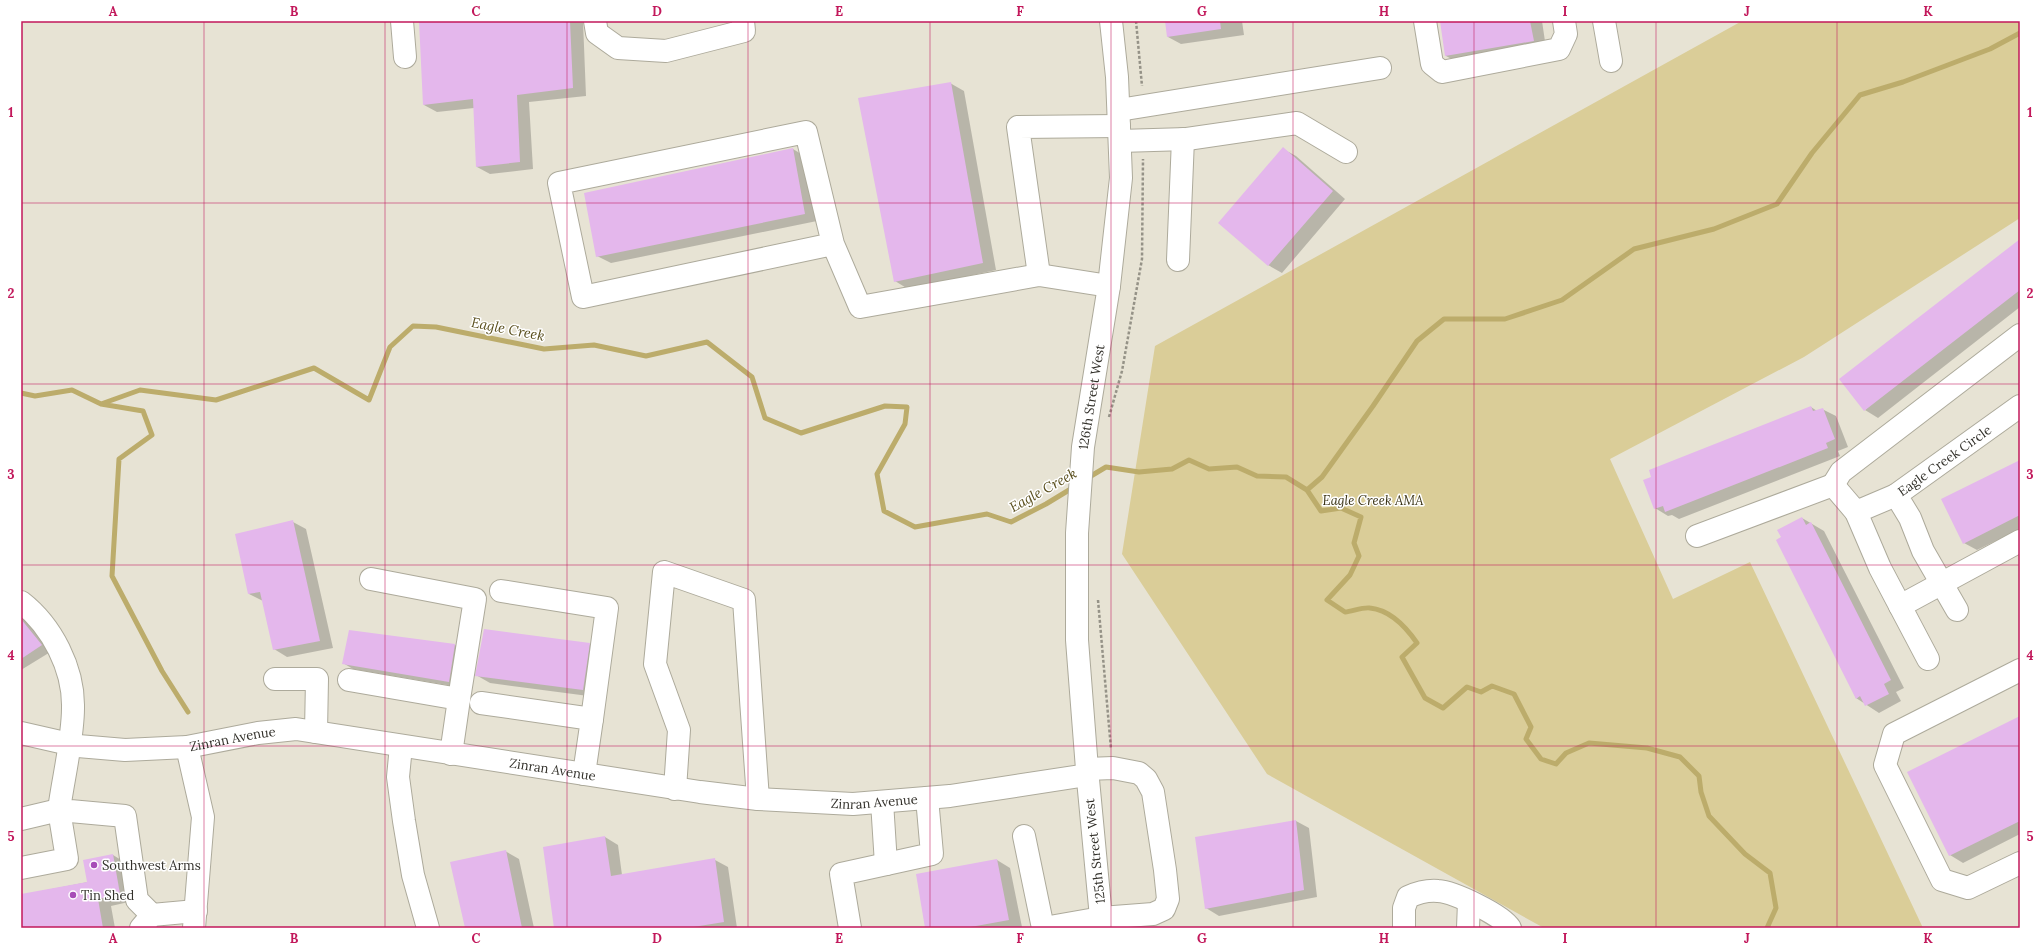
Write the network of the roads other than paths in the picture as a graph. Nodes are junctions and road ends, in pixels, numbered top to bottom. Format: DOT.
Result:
graph roads {
  1 [pos="402,21"];
  2 [pos="595,21"];
  3 [pos="743,21"];
  4 [pos="1111,21"];
  5 [pos="1425,21"];
  6 [pos="1564,21"];
  7 [pos="1604,21"];
  8 [pos="405,57"];
  9 [pos="1611,61"];
  10 [pos="1380,68"];
  11 [pos="1119,126"];
  12 [pos="1183,139"];
  13 [pos="1346,152"];
  14 [pos="833,244"];
  15 [pos="1178,260"];
  16 [pos="1039,275"];
  17 [pos="1109,286"];
  18 [pos="2020,335"];
  19 [pos="2020,406"];
  20 [pos="1833,485"];
  21 [pos="1896,495"];
  22 [pos="1856,512"];
  23 [pos="1697,536"];
  24 [pos="2020,542"];
  25 [pos="371,579"];
  26 [pos="1941,582"];
  27 [pos="500,590"];
  28 [pos="21,602"];
  29 [pos="1900,606"];
  30 [pos="1956,610"];
  31 [pos="1928,659"];
  32 [pos="2020,670"];
  33 [pos="275,679"];
  34 [pos="348,680"];
  35 [pos="460,699"];
  36 [pos="480,703"];
  37 [pos="592,719"];
  38 [pos="316,732"];
  39 [pos="21,733"];
  40 [pos="69,744"];
  41 [pos="401,746"];
  42 [pos="187,747"];
  43 [pos="451,754"];
  44 [pos="1087,772"];
  45 [pos="584,774"];
  46 [pos="675,789"];
  47 [pos="927,798"];
  48 [pos="758,799"];
  49 [pos="882,802"];
  50 [pos="59,810"];
  51 [pos="21,819"];
  52 [pos="1024,836"];
  53 [pos="2020,863"];
  54 [pos="886,864"];
  55 [pos="21,868"];
  56 [pos="1469,902"];
  57 [pos="195,919"];
  58 [pos="146,921"];
  59 [pos="1102,923"];
  60 [pos="428,928"];
  61 [pos="850,928"];
  62 [pos="1044,928"];
  63 [pos="1404,928"];
  64 [pos="1468,928"];
  65 [pos="1510,928"];
  1 -- 8 [label="street"];
  2 -- 3 [label="street"];
  4 -- 11 [label="street, 126th Street West"];
  5 -- 6 [label="street"];
  7 -- 9 [label="street"];
  10 -- 11 [label="street"];
  11 -- 12 [label="street"];
  11 -- 16 [label="street"];
  11 -- 17 [label="street, 126th Street West"];
  12 -- 13 [label="street"];
  12 -- 15 [label="street"];
  14 -- 14 [label="street"];
  14 -- 16 [label="street"];
  16 -- 17 [label="street"];
  17 -- 44 [label="street, 126th Street West"];
  18 -- 20 [label="street"];
  19 -- 21 [label="street, Eagle Creek Circle"];
  20 -- 22 [label="street"];
  20 -- 23 [label="street"];
  21 -- 22 [label="street"];
  21 -- 26 [label="street, Eagle Creek Circle"];
  22 -- 29 [label="street"];
  24 -- 26 [label="street"];
  25 -- 35 [label="street"];
  26 -- 29 [label="street"];
  26 -- 30 [label="street, Eagle Creek Circle"];
  27 -- 37 [label="street"];
  28 -- 40 [label="street"];
  29 -- 31 [label="street"];
  32 -- 53 [label="street"];
  33 -- 38 [label="street"];
  34 -- 35 [label="street"];
  35 -- 43 [label="street"];
  36 -- 37 [label="street"];
  37 -- 45 [label="street"];
  38 -- 41 [label="street, Zinran Avenue"];
  38 -- 42 [label="street, Zinran Avenue"];
  39 -- 40 [label="street, Zinran Avenue"];
  40 -- 42 [label="street, Zinran Avenue"];
  40 -- 50 [label="street"];
  41 -- 43 [label="street, Zinran Avenue"];
  41 -- 60 [label="street"];
  42 -- 57 [label="street"];
  43 -- 45 [label="street, Zinran Avenue"];
  44 -- 47 [label="street, Zinran Avenue"];
  44 -- 59 [label="street, 125th Street West"];
  44 -- 59 [label="street, Zinran Avenue"];
  45 -- 46 [label="street, Zinran Avenue"];
  46 -- 48 [label="street, Zinran Avenue"];
  46 -- 48 [label="street"];
  47 -- 49 [label="street, Zinran Avenue"];
  47 -- 54 [label="street"];
  48 -- 49 [label="street, Zinran Avenue"];
  49 -- 54 [label="street"];
  50 -- 51 [label="street"];
  50 -- 55 [label="street"];
  50 -- 58 [label="street"];
  52 -- 62 [label="street"];
  54 -- 61 [label="street"];
  56 -- 63 [label="street"];
  56 -- 64 [label="street"];
  56 -- 65 [label="street"];
  57 -- 58 [label="street"];
  59 -- 62 [label="street, Zinran Avenue"];
}
